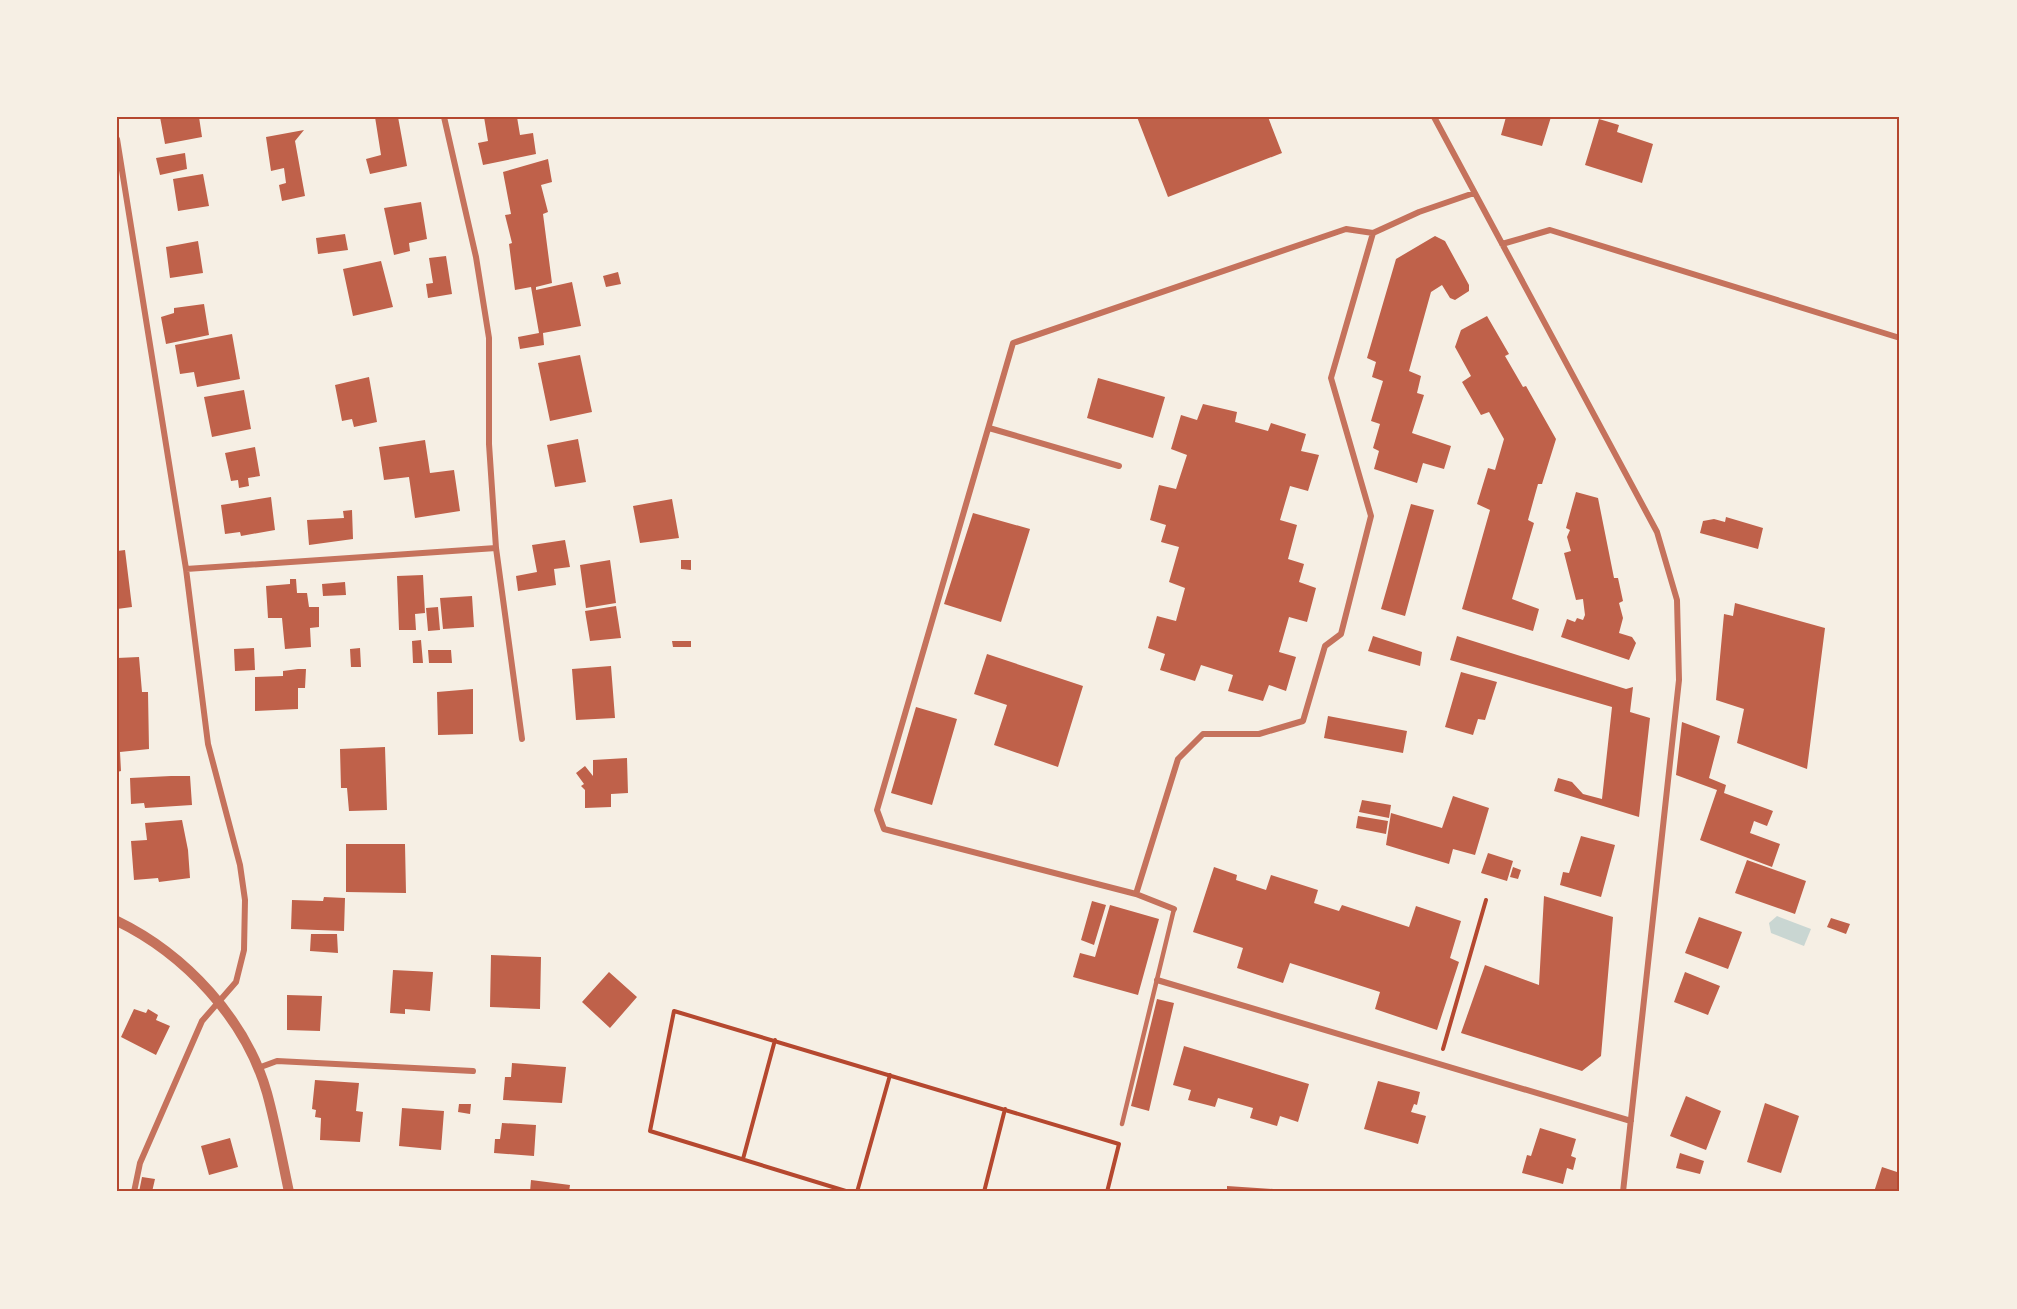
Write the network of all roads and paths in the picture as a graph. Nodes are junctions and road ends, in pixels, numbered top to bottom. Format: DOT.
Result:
graph roads {
  1 [pos="444,117"];
  2 [pos="1434,117"];
  3 [pos="117,139"];
  4 [pos="1474,193"];
  5 [pos="1372,233"];
  6 [pos="1502,244"];
  7 [pos="1900,338"];
  8 [pos="990,428"];
  9 [pos="1119,466"];
  10 [pos="496,548"];
  11 [pos="186,569"];
  12 [pos="522,739"];
  13 [pos="1136,894"];
  14 [pos="1486,900"];
  15 [pos="1174,909"];
  16 [pos="117,921"];
  17 [pos="1157,980"];
  18 [pos="218,1002"];
  19 [pos="775,1040"];
  20 [pos="1439,1064"];
  21 [pos="258,1068"];
  22 [pos="473,1071"];
  23 [pos="890,1075"];
  24 [pos="1005,1109"];
  25 [pos="1631,1121"];
  26 [pos="1122,1124"];
  27 [pos="743,1159"];
  28 [pos="134,1192"];
  29 [pos="289,1192"];
  30 [pos="849,1192"];
  31 [pos="857,1192"];
  32 [pos="984,1192"];
  33 [pos="1107,1192"];
  34 [pos="1623,1192"];
  1 -- 10 [label="street"];
  2 -- 4 [label="street"];
  3 -- 11 [label="street"];
  4 -- 5 [label="street"];
  4 -- 6 [label="street"];
  5 -- 8 [label="street"];
  5 -- 13 [label="street"];
  6 -- 7 [label="street"];
  6 -- 25 [label="street"];
  8 -- 9 [label="street"];
  8 -- 13 [label="street"];
  10 -- 11 [label="street"];
  10 -- 12 [label="street"];
  11 -- 18 [label="street"];
  13 -- 15 [label="street"];
  14 -- 20 [label="path"];
  15 -- 17 [label="lane"];
  16 -- 18 [label="street"];
  17 -- 20 [label="street"];
  17 -- 26 [label="lane"];
  18 -- 21 [label="street"];
  18 -- 28 [label="street"];
  19 -- 23 [label="path"];
  19 -- 27 [label="path"];
  19 -- 27 [label="path"];
  20 -- 25 [label="street"];
  21 -- 22 [label="street"];
  21 -- 29 [label="street"];
  23 -- 24 [label="path"];
  23 -- 31 [label="path"];
  24 -- 32 [label="path"];
  24 -- 33 [label="path"];
  25 -- 34 [label="street"];
  27 -- 30 [label="path"];
}
